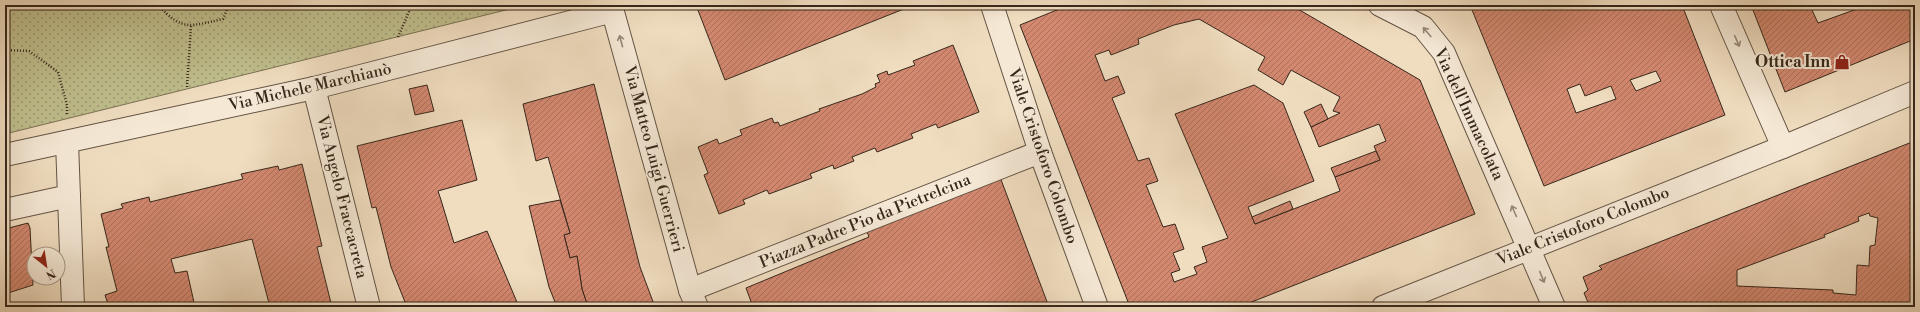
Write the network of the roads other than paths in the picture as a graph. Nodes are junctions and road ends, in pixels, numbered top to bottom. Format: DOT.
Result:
graph roads {
  1 [pos="992,5"];
  2 [pos="1380,5"];
  3 [pos="1721,5"];
  4 [pos="612,8"];
  5 [pos="1409,11"];
  6 [pos="314,88"];
  7 [pos="1915,92"];
  8 [pos="67,142"];
  9 [pos="1783,147"];
  10 [pos="1040,152"];
  11 [pos="5,155"];
  12 [pos="69,196"];
  13 [pos="5,210"];
  14 [pos="1530,247"];
  15 [pos="693,299"];
  16 [pos="74,307"];
  17 [pos="369,307"];
  18 [pos="1097,307"];
  19 [pos="1383,307"];
  20 [pos="1554,307"];
  1 -- 10 [label="street, Viale Cristoforo Colombo"];
  2 -- 5 [label="street, Via dell'Immacolata"];
  3 -- 9 [label="street, one-way"];
  4 -- 6 [label="street, Via Michele Marchianò"];
  15 -- 4 [label="street, Via Matteo Luigi Guerrieri, one-way"];
  14 -- 5 [label="street, Via dell'Immacolata, one-way"];
  6 -- 8 [label="street, Via Michele Marchianò"];
  6 -- 17 [label="street, Via Angelo Fraccacreta"];
  7 -- 9 [label="street, Viale Cristoforo Colombo"];
  8 -- 11 [label="street, Via Michele Marchianò"];
  8 -- 12 [label="street"];
  9 -- 14 [label="street, Viale Cristoforo Colombo"];
  10 -- 15 [label="street, Piazza Padre Pio da Pietrelcina"];
  10 -- 18 [label="street, Viale Cristoforo Colombo"];
  12 -- 13 [label="street"];
  12 -- 16 [label="street"];
  14 -- 19 [label="street, Viale Cristoforo Colombo"];
  14 -- 20 [label="street, Via dell'Immacolata, one-way"];
}
